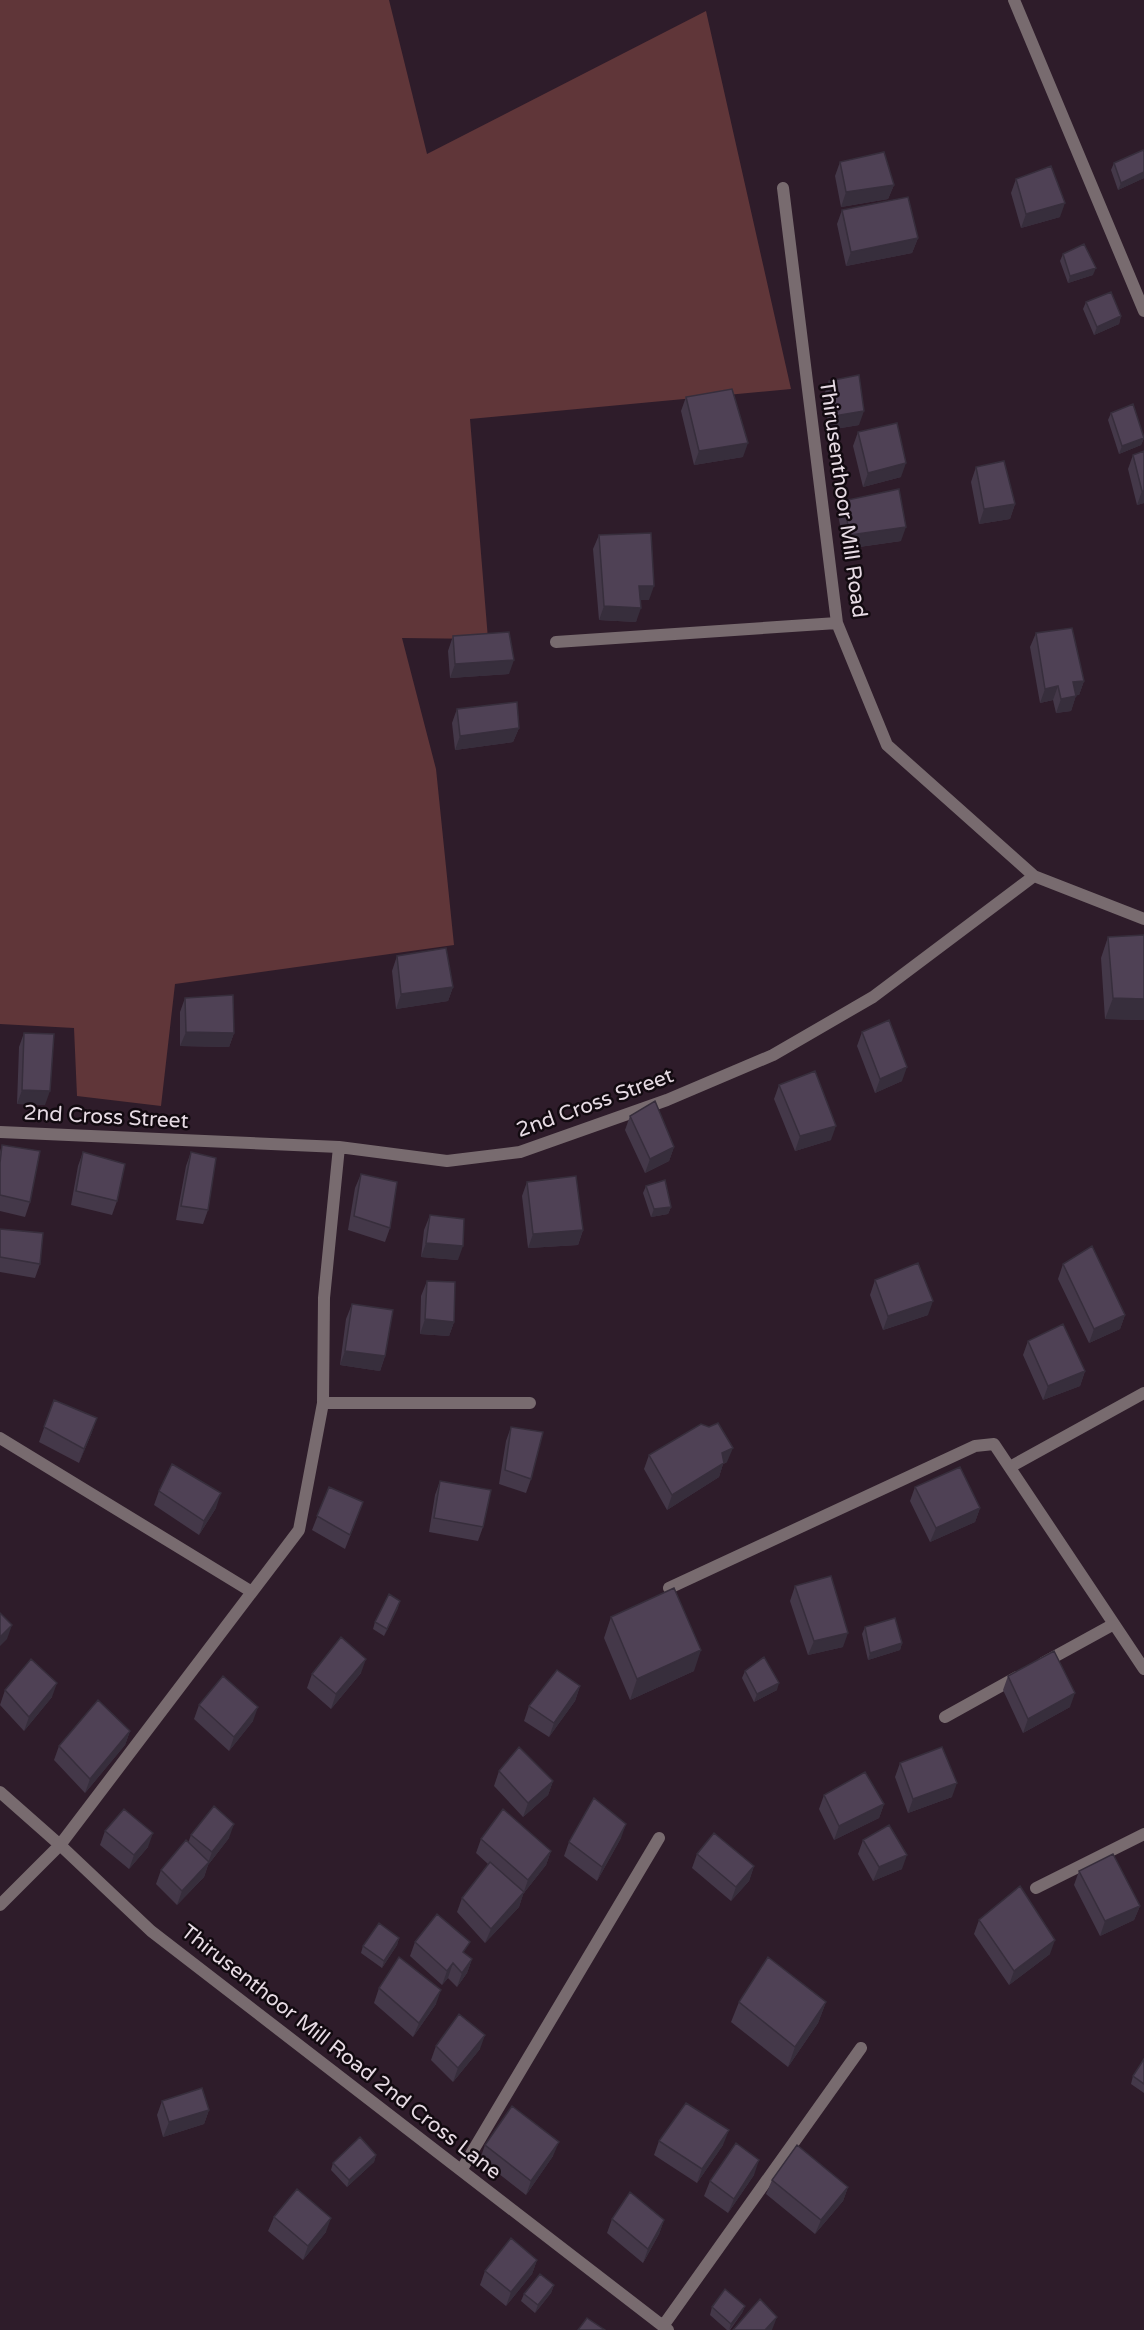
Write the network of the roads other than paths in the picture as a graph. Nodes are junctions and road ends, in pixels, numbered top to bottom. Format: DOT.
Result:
graph roads {
  1 [pos="1014,0"];
  2 [pos="783,188"];
  3 [pos="1144,311"];
  4 [pos="837,623"];
  5 [pos="556,642"];
  6 [pos="1034,876"];
  7 [pos="1144,919"];
  8 [pos="0,1132"];
  9 [pos="339,1147"];
  10 [pos="1144,1393"];
  11 [pos="323,1402"];
  12 [pos="530,1403"];
  13 [pos="0,1438"];
  14 [pos="1010,1467"];
  15 [pos="669,1588"];
  16 [pos="252,1592"];
  17 [pos="1114,1624"];
  18 [pos="1144,1669"];
  19 [pos="945,1717"];
  20 [pos="0,1792"];
  21 [pos="1144,1834"];
  22 [pos="659,1838"];
  23 [pos="60,1845"];
  24 [pos="1036,1888"];
  25 [pos="0,1905"];
  26 [pos="861,2048"];
  27 [pos="462,2169"];
  28 [pos="665,2328"];
  1 -- 3 [label="street"];
  2 -- 4 [label="street, Thirusenthoor Mill Road"];
  4 -- 5 [label="street"];
  4 -- 6 [label="street, Thirusenthoor Mill Road"];
  6 -- 7 [label="street, Thirusenthoor Mill Road"];
  6 -- 9 [label="street, 2nd Cross Street"];
  8 -- 9 [label="street, 2nd Cross Street"];
  9 -- 11 [label="street"];
  10 -- 14 [label="street"];
  11 -- 12 [label="street"];
  11 -- 16 [label="street"];
  13 -- 16 [label="street"];
  14 -- 15 [label="street"];
  14 -- 17 [label="street"];
  16 -- 23 [label="street"];
  17 -- 18 [label="street"];
  17 -- 19 [label="street"];
  20 -- 23 [label="street, Thirusenthoor Mill Road 2nd Cross Lane"];
  21 -- 24 [label="street"];
  22 -- 27 [label="street"];
  23 -- 25 [label="street"];
  23 -- 27 [label="street, Thirusenthoor Mill Road 2nd Cross Lane"];
  26 -- 28 [label="street"];
  27 -- 28 [label="street, Thirusenthoor Mill Road 2nd Cross Lane"];
}
